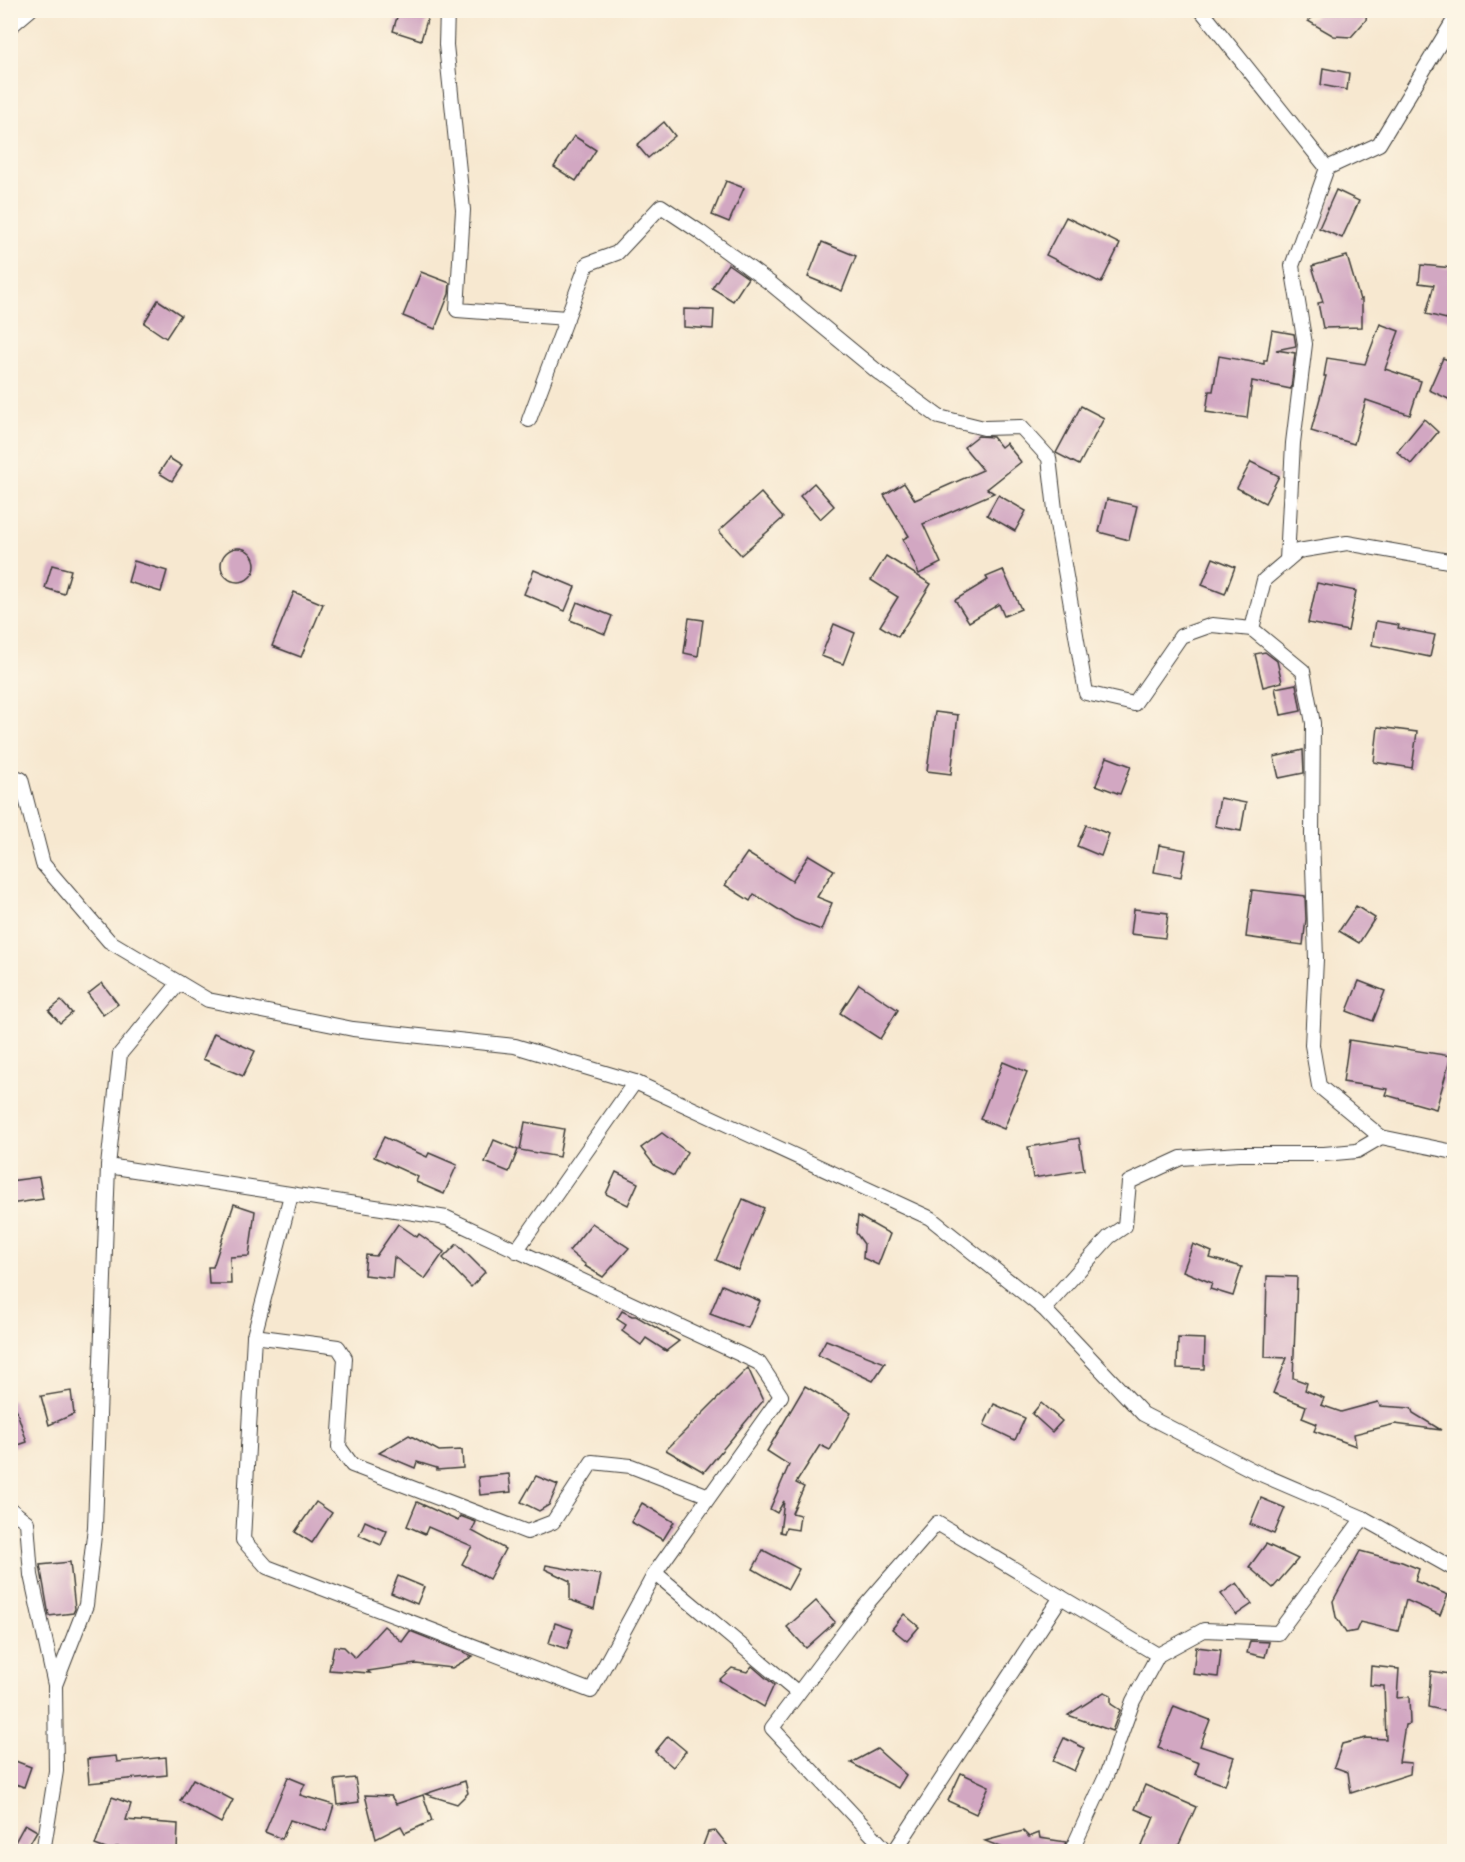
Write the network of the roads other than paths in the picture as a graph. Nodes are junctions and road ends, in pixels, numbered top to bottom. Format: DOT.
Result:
graph roads {
  1 [pos="30,10"];
  2 [pos="447,10"];
  3 [pos="1201,10"];
  4 [pos="1455,20"];
  5 [pos="10,27"];
  6 [pos="1327,168"];
  7 [pos="567,318"];
  8 [pos="529,420"];
  9 [pos="1287,560"];
  10 [pos="1455,562"];
  11 [pos="1252,629"];
  12 [pos="10,775"];
  13 [pos="178,983"];
  14 [pos="635,1082"];
  15 [pos="1381,1137"];
  16 [pos="1455,1152"];
  17 [pos="108,1166"];
  18 [pos="291,1195"];
  19 [pos="516,1251"];
  20 [pos="1044,1309"];
  21 [pos="254,1336"];
  22 [pos="710,1496"];
  23 [pos="10,1509"];
  24 [pos="1363,1518"];
  25 [pos="1455,1569"];
  26 [pos="655,1573"];
  27 [pos="1061,1597"];
  28 [pos="1158,1655"];
  29 [pos="55,1685"];
  30 [pos="798,1693"];
  31 [pos="42,1851"];
  32 [pos="888,1851"];
  33 [pos="894,1851"];
  34 [pos="1071,1851"];
  1 -- 5 [label="street"];
  2 -- 7 [label="street"];
  3 -- 6 [label="street"];
  4 -- 6 [label="street"];
  6 -- 9 [label="street"];
  7 -- 8 [label="street"];
  7 -- 11 [label="street"];
  9 -- 10 [label="street"];
  9 -- 11 [label="street"];
  11 -- 15 [label="street"];
  12 -- 13 [label="street"];
  13 -- 14 [label="street"];
  13 -- 17 [label="street"];
  14 -- 19 [label="street"];
  14 -- 20 [label="street"];
  15 -- 16 [label="street"];
  15 -- 20 [label="street"];
  17 -- 18 [label="street"];
  17 -- 29 [label="street"];
  18 -- 19 [label="street"];
  18 -- 21 [label="street"];
  19 -- 22 [label="street"];
  20 -- 24 [label="street"];
  21 -- 22 [label="street"];
  21 -- 26 [label="street"];
  22 -- 26 [label="street"];
  23 -- 29 [label="street"];
  24 -- 25 [label="street"];
  24 -- 28 [label="street"];
  26 -- 30 [label="street"];
  27 -- 28 [label="street"];
  27 -- 30 [label="street"];
  27 -- 33 [label="street"];
  28 -- 34 [label="street"];
  29 -- 31 [label="street"];
  30 -- 32 [label="street"];
}
